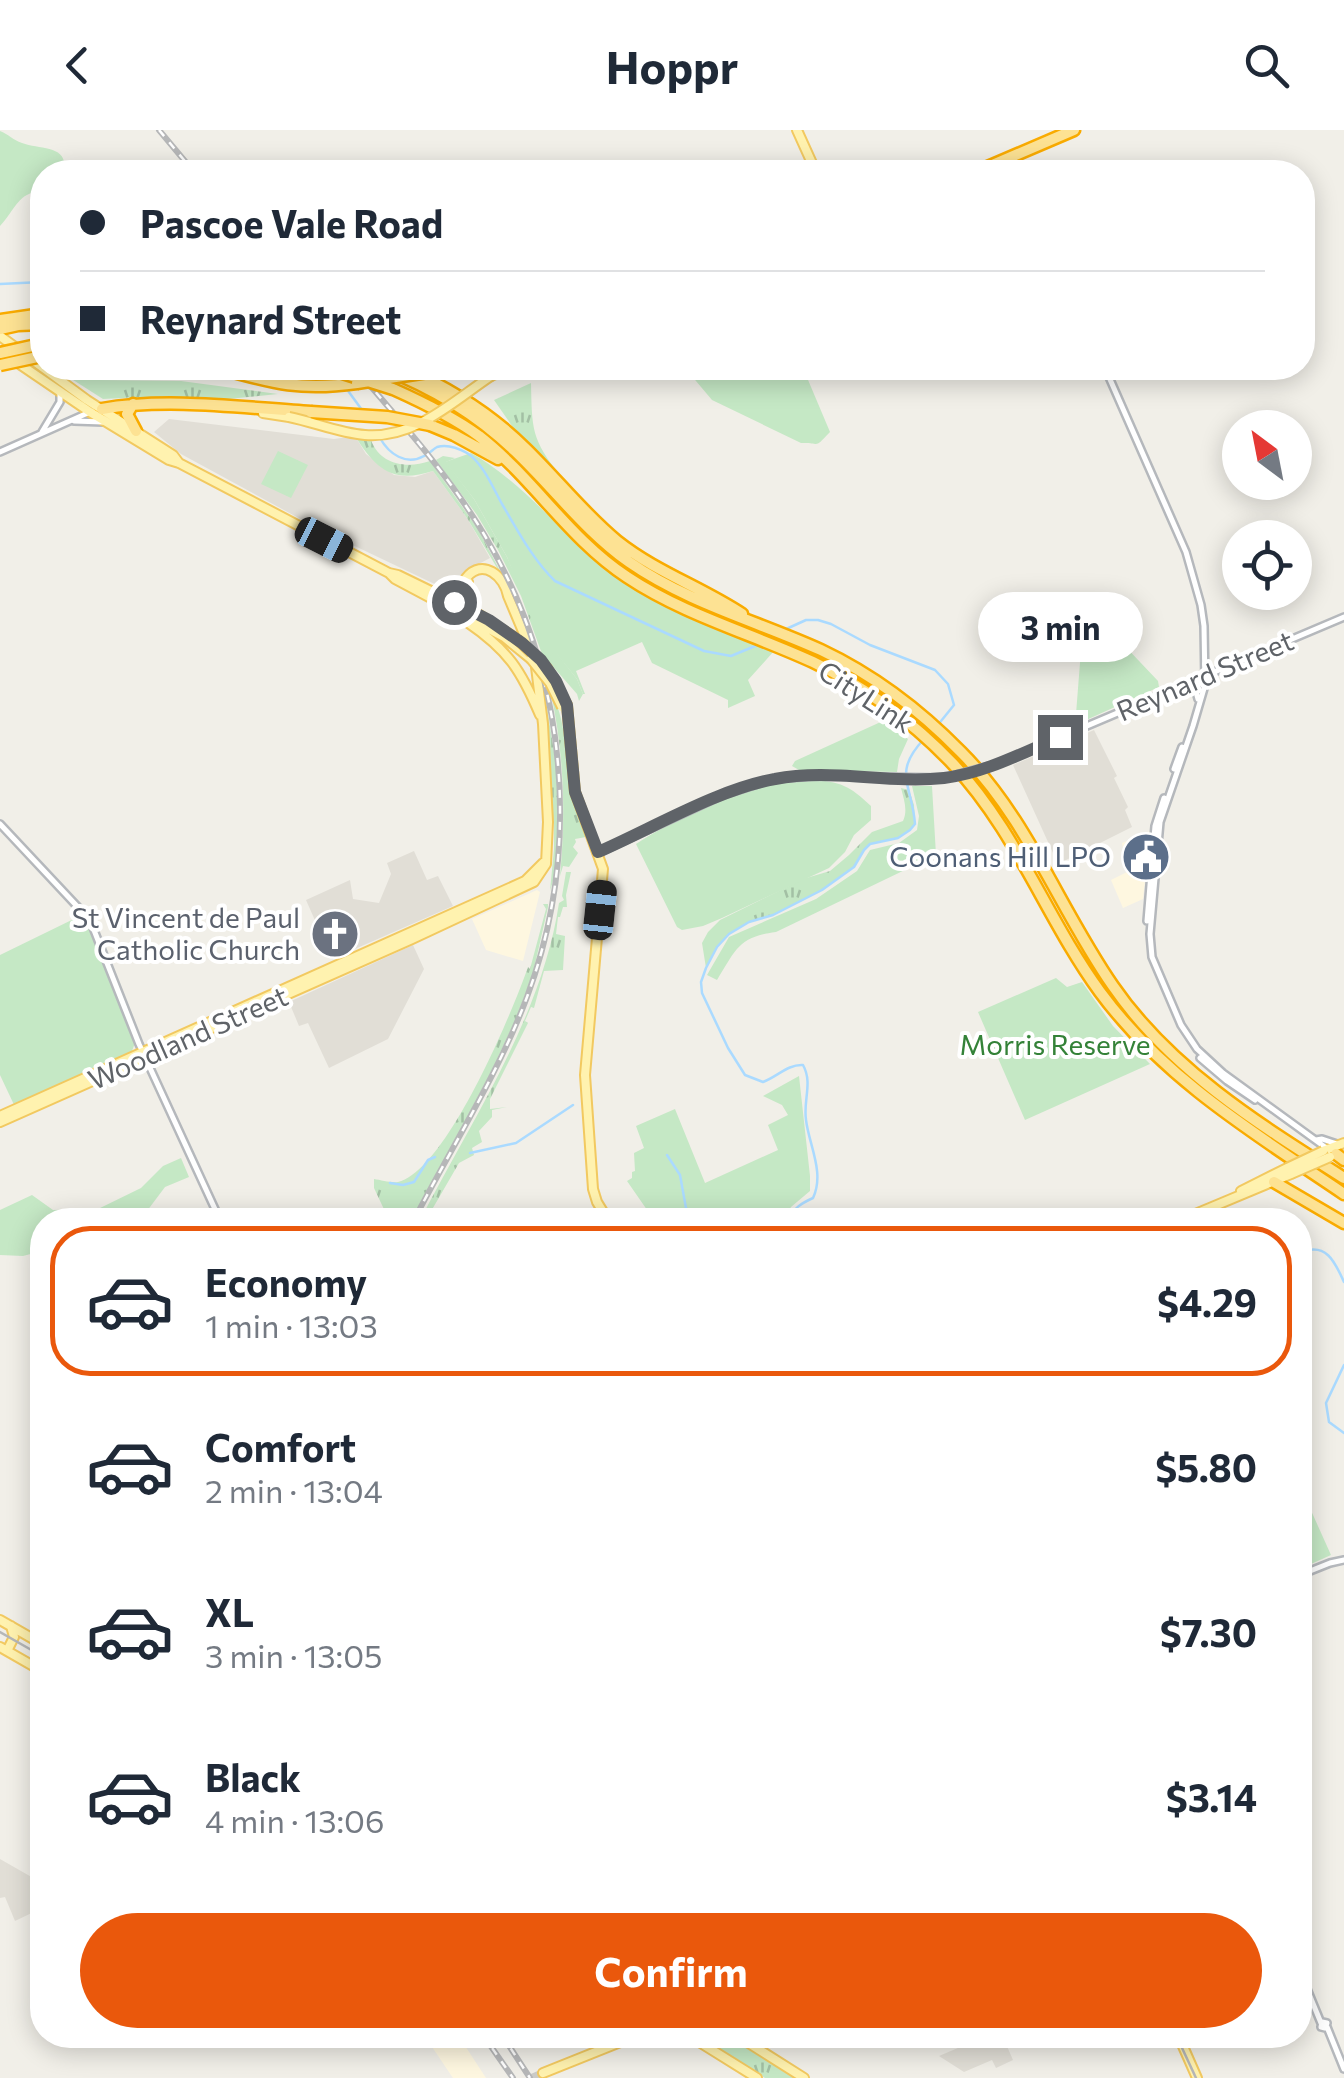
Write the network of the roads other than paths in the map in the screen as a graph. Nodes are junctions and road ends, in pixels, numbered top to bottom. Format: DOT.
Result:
graph roads {
  1 [pos="798,130"];
  2 [pos="1074,130"];
  3 [pos="1012,157"];
  4 [pos="811,160"];
  5 [pos="1005,160"];
  6 [pos="1013,160"];
  7 [pos="30,318"];
  8 [pos="22,320"];
  9 [pos="30,322"];
  10 [pos="0,327"];
  11 [pos="30,346"];
  12 [pos="0,351"];
  13 [pos="30,351"];
  14 [pos="30,359"];
  15 [pos="0,365"];
  16 [pos="30,372"];
  17 [pos="42,380"];
  18 [pos="66,380"];
  19 [pos="261,380"];
  20 [pos="366,380"];
  21 [pos="376,380"];
  22 [pos="408,380"];
  23 [pos="427,380"];
  24 [pos="485,380"];
  25 [pos="1110,380"];
  26 [pos="60,392"];
  27 [pos="133,404"];
  28 [pos="221,407"];
  29 [pos="102,409"];
  30 [pos="90,412"];
  31 [pos="71,420"];
  32 [pos="106,422"];
  33 [pos="136,431"];
  34 [pos="42,432"];
  35 [pos="0,452"];
  36 [pos="180,463"];
  37 [pos="512,467"];
  38 [pos="508,596"];
  39 [pos="453,605"];
  40 [pos="460,613"];
  41 [pos="478,614"];
  42 [pos="1344,618"];
  43 [pos="764,628"];
  44 [pos="515,641"];
  45 [pos="1206,676"];
  46 [pos="1186,683"];
  47 [pos="1198,706"];
  48 [pos="543,724"];
  49 [pos="0,824"];
  50 [pos="598,852"];
  51 [pos="145,1054"];
  52 [pos="0,1119"];
  53 [pos="1312,1140"];
  54 [pos="1336,1151"];
  55 [pos="1307,1158"];
  56 [pos="1290,1170"];
  57 [pos="1344,1178"];
  58 [pos="1274,1182"];
  59 [pos="1344,1194"];
  60 [pos="1300,1196"];
  61 [pos="597,1202"];
  62 [pos="215,1208"];
  63 [pos="590,1208"];
  64 [pos="600,1208"];
  65 [pos="1208,1208"];
  66 [pos="1211,1208"];
  67 [pos="1344,1223"];
  68 [pos="1344,1560"];
  69 [pos="1312,1570"];
  70 [pos="0,1620"];
  71 [pos="11,1626"];
  72 [pos="30,1637"];
  73 [pos="3,1649"];
  74 [pos="30,1664"];
  75 [pos="1312,1999"];
  76 [pos="602,2048"];
  77 [pos="604,2048"];
  78 [pos="709,2048"];
  79 [pos="757,2048"];
  80 [pos="1184,2048"];
  81 [pos="594,2052"];
  82 [pos="1344,2069"];
  83 [pos="544,2073"];
  84 [pos="757,2078"];
  85 [pos="804,2078"];
  86 [pos="1197,2078"];
  1 -- 4 [label="main road"];
  2 -- 3 [label="highway"];
  3 -- 5 [label="highway"];
  3 -- 6 [label="street"];
  7 -- 8 [label="highway"];
  8 -- 9 [label="highway"];
  8 -- 10 [label="highway"];
  10 -- 13 [label="main road"];
  11 -- 12 [label="highway, bridge"];
  12 -- 16 [label="main road"];
  14 -- 15 [label="highway, bridge"];
  17 -- 26 [label="main road"];
  18 -- 29 [label="main road"];
  19 -- 21 [label="highway, bridge"];
  20 -- 37 [label="highway, CityLink, bridge"];
  22 -- 43 [label="highway, CityLink"];
  23 -- 43 [label="highway"];
  24 -- 28 [label="main road, bridge"];
  25 -- 45 [label="street"];
  26 -- 30 [label="main road"];
  26 -- 34 [label="street"];
  27 -- 28 [label="highway"];
  27 -- 29 [label="highway"];
  27 -- 33 [label="highway"];
  28 -- 37 [label="highway, bridge"];
  29 -- 30 [label="main road"];
  29 -- 33 [label="main road"];
  30 -- 31 [label="street"];
  30 -- 32 [label="main road"];
  31 -- 32 [label="street"];
  31 -- 34 [label="street"];
  32 -- 36 [label="main road"];
  33 -- 36 [label="main road"];
  34 -- 35 [label="street"];
  36 -- 39 [label="main road"];
  37 -- 59 [label="highway, CityLink"];
  38 -- 39 [label="main road"];
  38 -- 41 [label="main road"];
  38 -- 48 [label="main road"];
  39 -- 40 [label="main road"];
  39 -- 41 [label="main road"];
  40 -- 44 [label="main road"];
  40 -- 48 [label="main road"];
  41 -- 44 [label="main road"];
  42 -- 45 [label="street, Reynard Street"];
  43 -- 57 [label="highway, CityLink"];
  44 -- 50 [label="main road, bridge"];
  45 -- 46 [label="street, Reynard Street"];
  45 -- 47 [label="street"];
  46 -- 47 [label="street"];
  46 -- 50 [label="street, Reynard Street, bridge"];
  47 -- 53 [label="street"];
  48 -- 51 [label="main road, Woodland Street"];
  49 -- 51 [label="street"];
  50 -- 61 [label="main road"];
  51 -- 52 [label="main road, Woodland Street"];
  51 -- 62 [label="street"];
  53 -- 54 [label="street"];
  53 -- 54 [label="street"];
  53 -- 55 [label="street, bridge"];
  54 -- 55 [label="main road, bridge"];
  54 -- 56 [label="main road, bridge"];
  55 -- 56 [label="main road, bridge"];
  56 -- 58 [label="main road"];
  56 -- 60 [label="highway"];
  56 -- 65 [label="main road"];
  58 -- 60 [label="highway"];
  58 -- 66 [label="main road"];
  60 -- 67 [label="highway"];
  61 -- 63 [label="street"];
  61 -- 64 [label="main road"];
  68 -- 69 [label="street"];
  70 -- 71 [label="main road"];
  71 -- 72 [label="main road"];
  71 -- 73 [label="main road"];
  73 -- 74 [label="main road"];
  75 -- 82 [label="street"];
  76 -- 81 [label="main road"];
  77 -- 81 [label="main road"];
  78 -- 84 [label="main road"];
  79 -- 85 [label="main road"];
  80 -- 86 [label="main road"];
  81 -- 83 [label="main road"];
}
